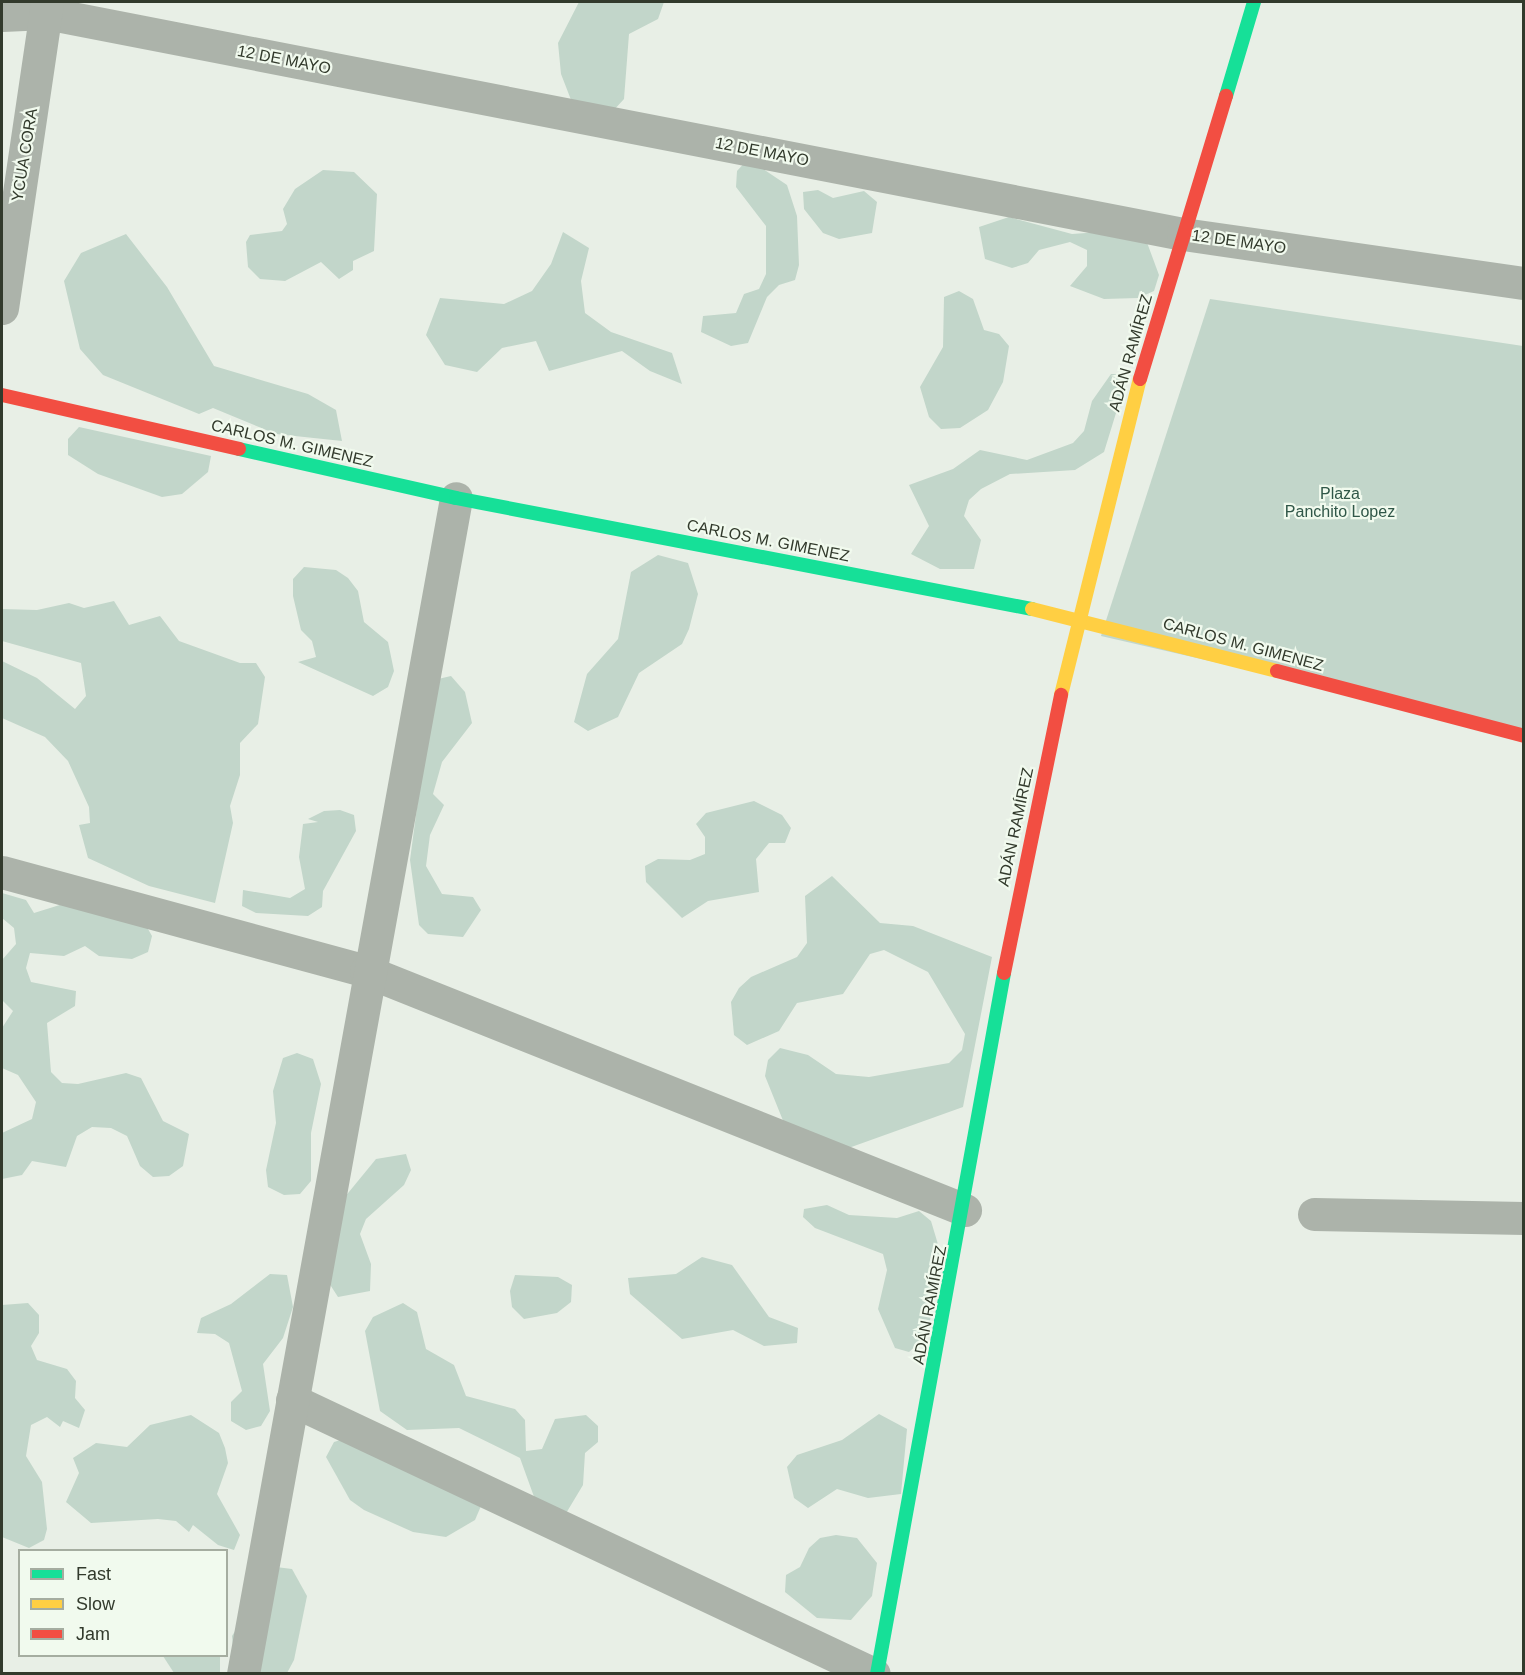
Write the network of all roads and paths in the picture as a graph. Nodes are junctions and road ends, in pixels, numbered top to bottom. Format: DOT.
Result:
graph roads {
  1 [pos="1254,2"];
  2 [pos="46,8"];
  3 [pos="2,15"];
  4 [pos="1183,234"];
  5 [pos="1524,283"];
  6 [pos="2,308"];
  7 [pos="2,395"];
  8 [pos="456,498"];
  9 [pos="1077,618"];
  10 [pos="1524,735"];
  11 [pos="2,872"];
  12 [pos="366,971"];
  13 [pos="965,1210"];
  14 [pos="1314,1214"];
  15 [pos="1524,1218"];
  16 [pos="292,1400"];
  17 [pos="243,1674"];
  18 [pos="875,1674"];
  1 -- 4 [label="street, ADÁN RAMÍREZ"];
  2 -- 3 [label="street, 12 DE MAYO"];
  2 -- 4 [label="street, 12 DE MAYO"];
  2 -- 6 [label="street, YCUA CORA"];
  4 -- 5 [label="street, 12 DE MAYO"];
  4 -- 9 [label="street, ADÁN RAMÍREZ"];
  7 -- 8 [label="street, CARLOS M. GIMENEZ"];
  8 -- 9 [label="street, CARLOS M. GIMENEZ"];
  8 -- 12 [label="street"];
  9 -- 10 [label="street, CARLOS M. GIMENEZ"];
  9 -- 13 [label="street, ADÁN RAMÍREZ"];
  11 -- 12 [label="street"];
  12 -- 13 [label="street"];
  12 -- 16 [label="street"];
  13 -- 18 [label="street, ADÁN RAMÍREZ"];
  14 -- 15 [label="street"];
  16 -- 17 [label="street"];
  16 -- 18 [label="street"];
}
